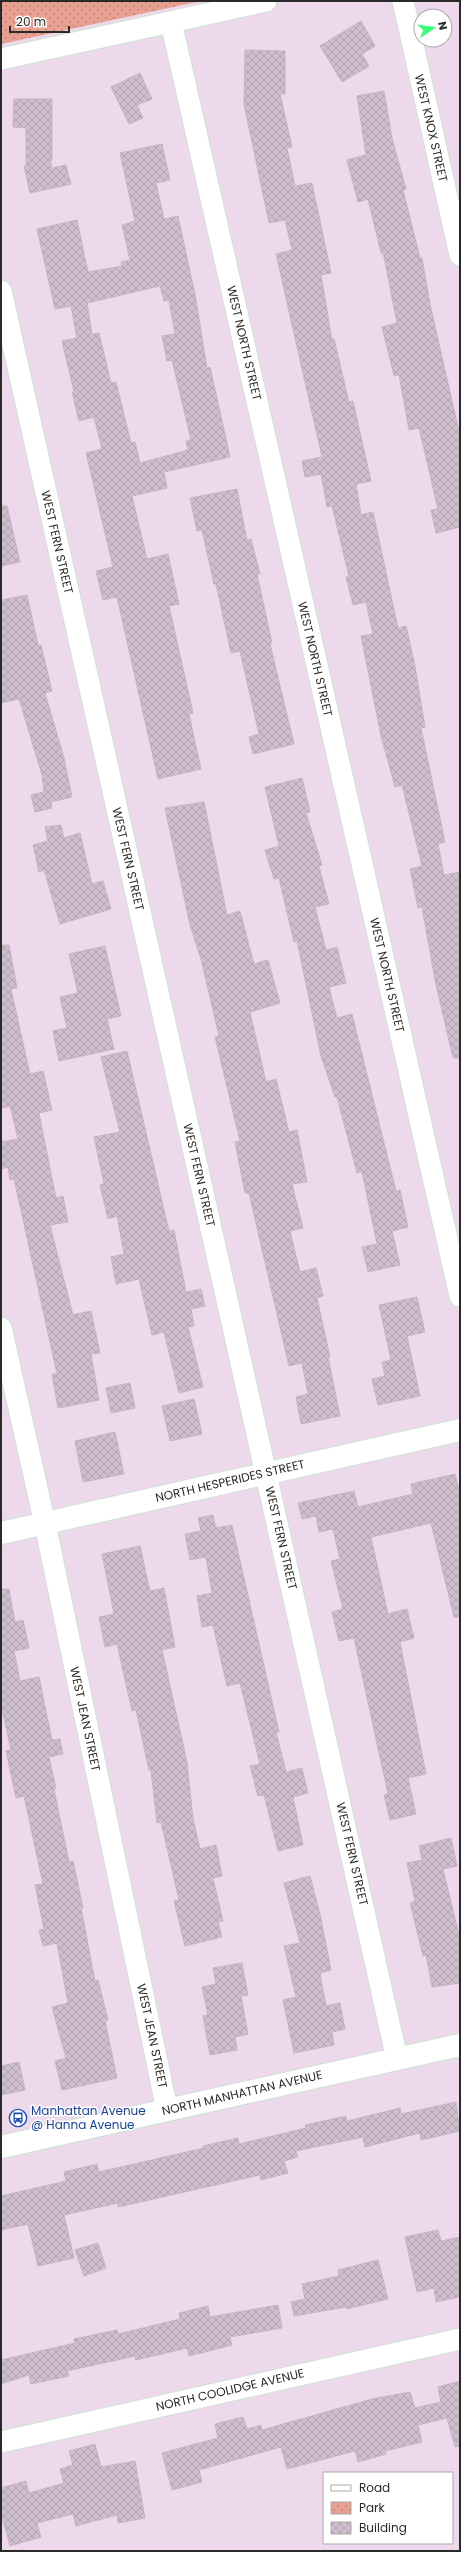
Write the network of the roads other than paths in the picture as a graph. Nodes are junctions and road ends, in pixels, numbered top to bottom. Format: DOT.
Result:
graph roads {
  1 [pos="266,1"];
  2 [pos="403,1"];
  3 [pos="171,22"];
  4 [pos="1,59"];
  5 [pos="460,255"];
  6 [pos="1,291"];
  7 [pos="460,1296"];
  8 [pos="1,1328"];
  9 [pos="460,1430"];
  10 [pos="266,1473"];
  11 [pos="44,1524"];
  12 [pos="1,1533"];
  13 [pos="460,2045"];
  14 [pos="397,2059"];
  15 [pos="167,2110"];
  16 [pos="1,2147"];
  17 [pos="460,2339"];
  18 [pos="1,2442"];
  1 -- 3 [label="street"];
  2 -- 5 [label="street, WEST KNOX STREET"];
  3 -- 4 [label="street"];
  3 -- 7 [label="street, WEST NORTH STREET"];
  6 -- 10 [label="street, WEST FERN STREET"];
  8 -- 11 [label="street, WEST JEAN STREET"];
  9 -- 10 [label="street, NORTH HESPERIDES STREET"];
  10 -- 11 [label="street, NORTH HESPERIDES STREET"];
  10 -- 14 [label="street, WEST FERN STREET"];
  11 -- 12 [label="street, NORTH HESPERIDES STREET"];
  11 -- 15 [label="street, WEST JEAN STREET"];
  13 -- 14 [label="street, NORTH MANHATTAN AVENUE"];
  14 -- 15 [label="street, NORTH MANHATTAN AVENUE"];
  15 -- 16 [label="street, NORTH MANHATTAN AVENUE"];
  17 -- 18 [label="street, NORTH COOLIDGE AVENUE"];
}
